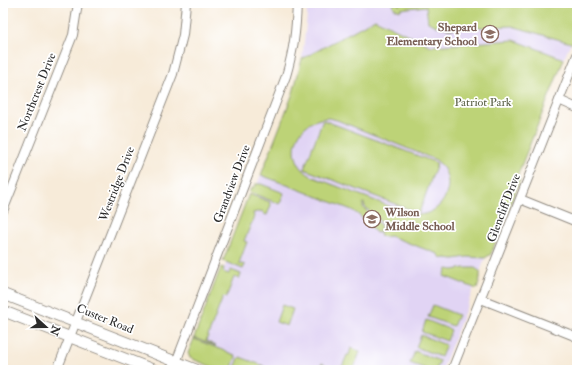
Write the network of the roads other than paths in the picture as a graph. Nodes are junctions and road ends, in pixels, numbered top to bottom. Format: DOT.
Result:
graph roads {
  1 [pos="78,3"];
  2 [pos="186,3"];
  3 [pos="297,3"];
  4 [pos="577,55"];
  5 [pos="559,100"];
  6 [pos="577,108"];
  7 [pos="520,199"];
  8 [pos="3,211"];
  9 [pos="577,222"];
  10 [pos="3,294"];
  11 [pos="481,299"];
  12 [pos="3,311"];
  13 [pos="76,322"];
  14 [pos="70,337"];
  15 [pos="577,338"];
  16 [pos="175,366"];
  17 [pos="57,370"];
  18 [pos="154,370"];
  19 [pos="197,370"];
  20 [pos="452,370"];
  1 -- 8 [label="street, Northcrest Drive"];
  2 -- 13 [label="street, Westridge Drive"];
  3 -- 16 [label="street, Grandview Drive"];
  4 -- 5 [label="street, Glencliff Drive"];
  5 -- 6 [label="street"];
  5 -- 7 [label="street, Glencliff Drive"];
  7 -- 9 [label="street"];
  7 -- 11 [label="street, Glencliff Drive"];
  10 -- 13 [label="main road, Custer Road"];
  11 -- 15 [label="street"];
  11 -- 20 [label="street, Glencliff Drive"];
  12 -- 14 [label="main road"];
  13 -- 14 [label="street, Westridge Drive"];
  13 -- 16 [label="main road, Custer Road"];
  14 -- 17 [label="street, Westridge Drive"];
  14 -- 18 [label="main road"];
  16 -- 19 [label="main road, Custer Road"];
}
